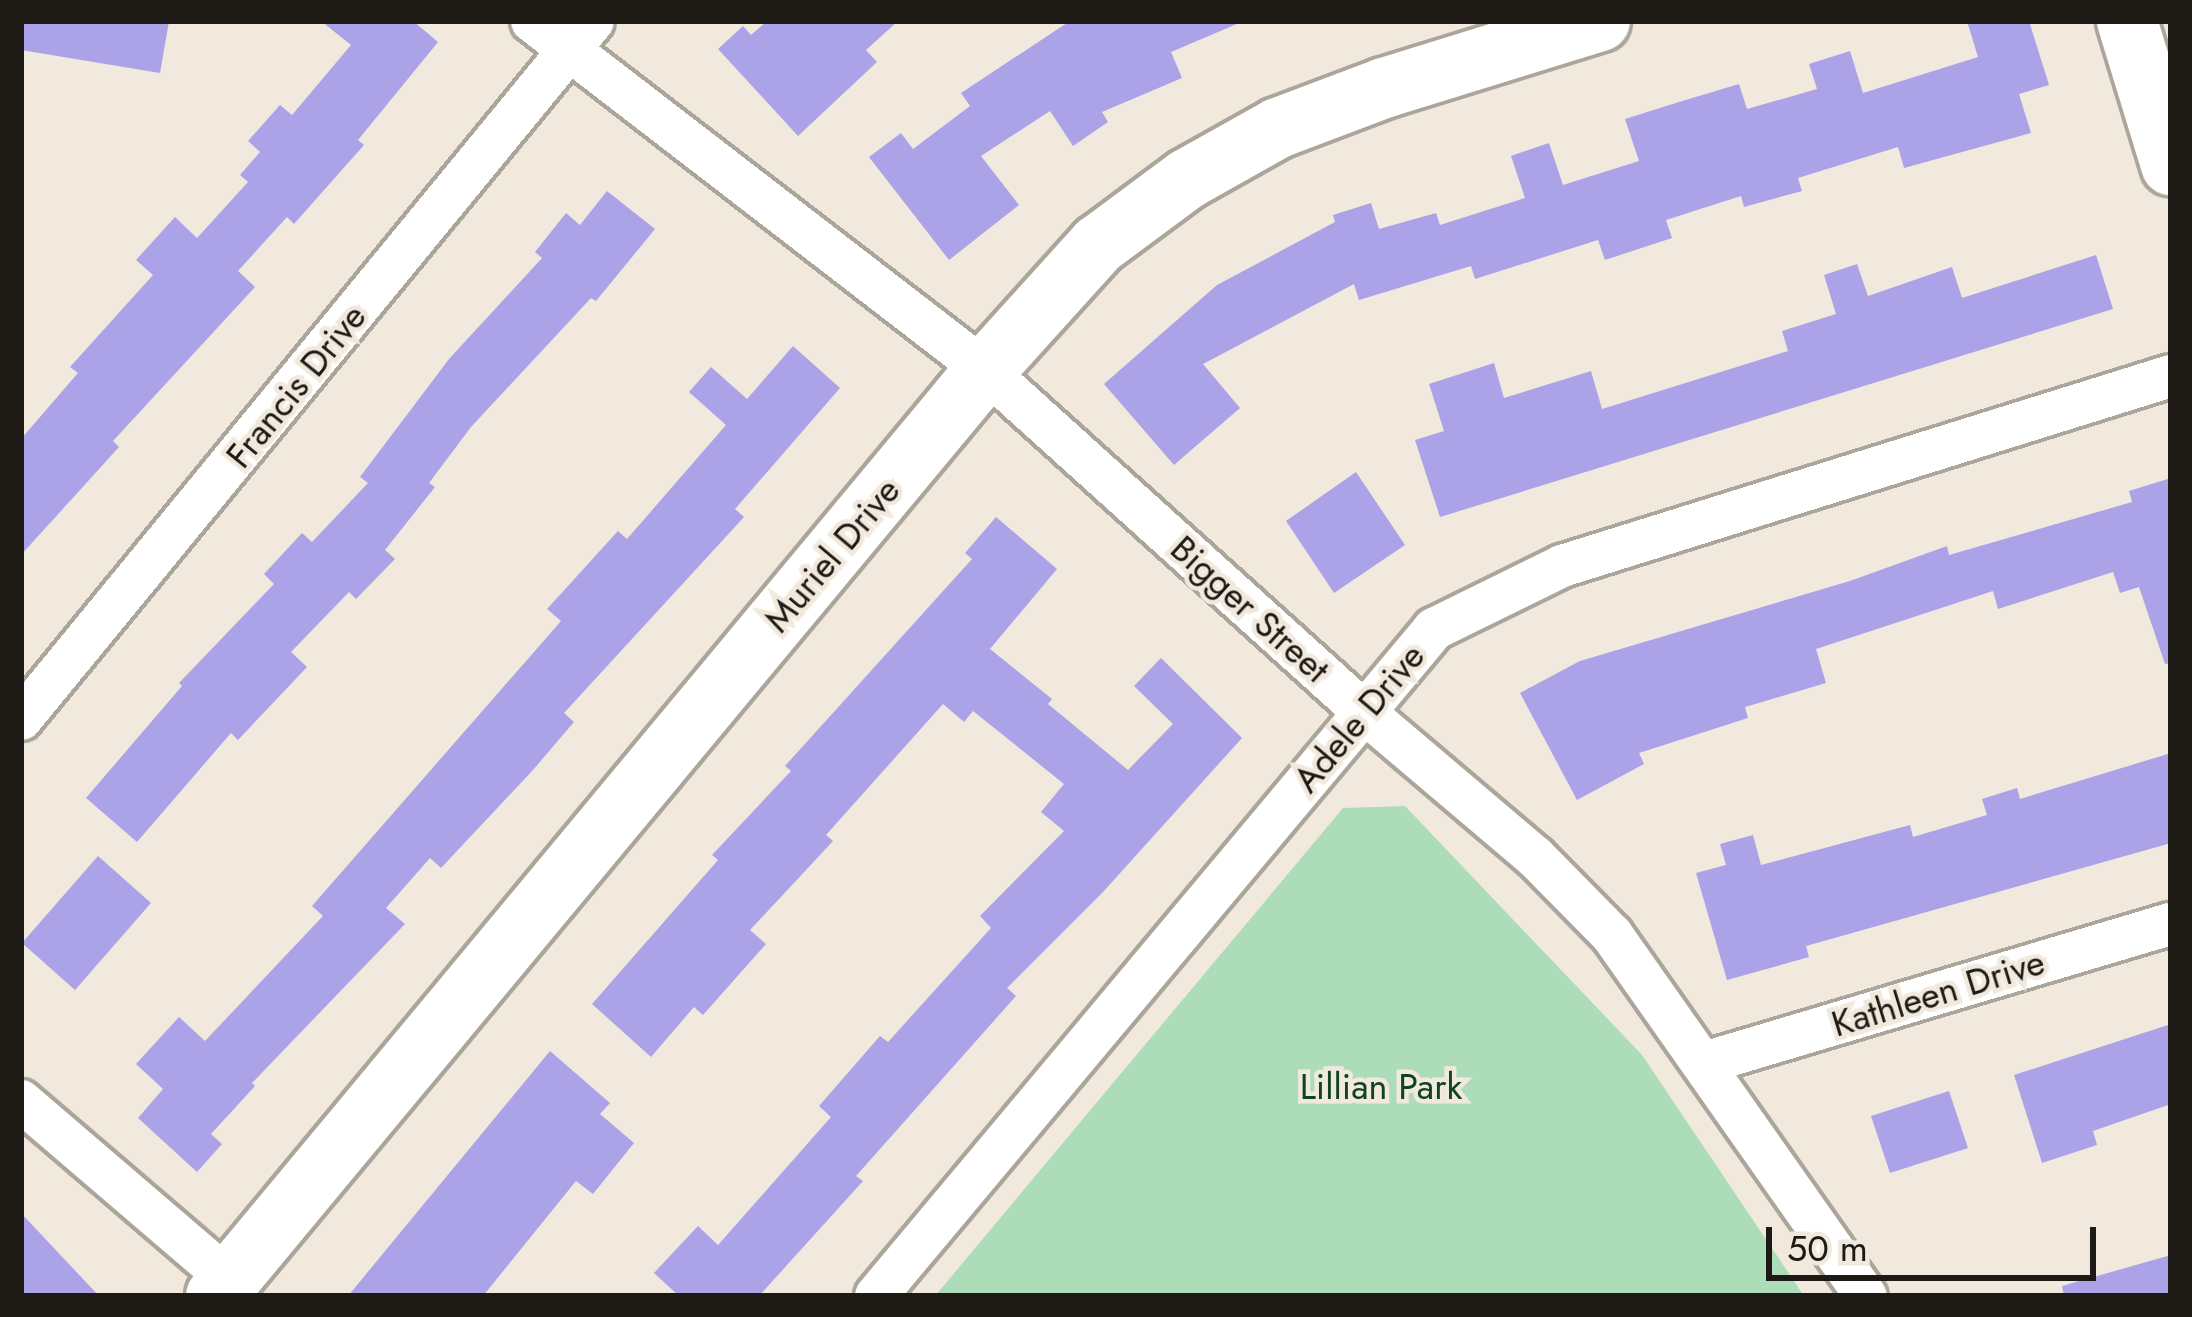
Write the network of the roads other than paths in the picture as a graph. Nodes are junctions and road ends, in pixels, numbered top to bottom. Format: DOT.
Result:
graph roads {
  1 [pos="532,21"];
  2 [pos="1600,21"];
  3 [pos="2127,21"];
  4 [pos="581,37"];
  5 [pos="2171,165"];
  6 [pos="985,370"];
  7 [pos="2171,376"];
  8 [pos="1364,712"];
  9 [pos="21,719"];
  10 [pos="2171,924"];
  11 [pos="1704,1063"];
  12 [pos="21,1101"];
  13 [pos="223,1288"];
  14 [pos="877,1296"];
  15 [pos="1866,1296"];
  1 -- 4 [label="street, Bigger Street"];
  2 -- 6 [label="street, Muriel Drive"];
  3 -- 5 [label="street"];
  4 -- 6 [label="street, Bigger Street"];
  4 -- 9 [label="street, Francis Drive"];
  6 -- 8 [label="street, Bigger Street"];
  6 -- 13 [label="street, Muriel Drive"];
  7 -- 8 [label="street, Adele Drive"];
  8 -- 11 [label="street, Bigger Street"];
  8 -- 14 [label="street, Adele Drive"];
  10 -- 11 [label="street, Kathleen Drive"];
  11 -- 15 [label="street, Bigger Street"];
  12 -- 13 [label="street"];
}
